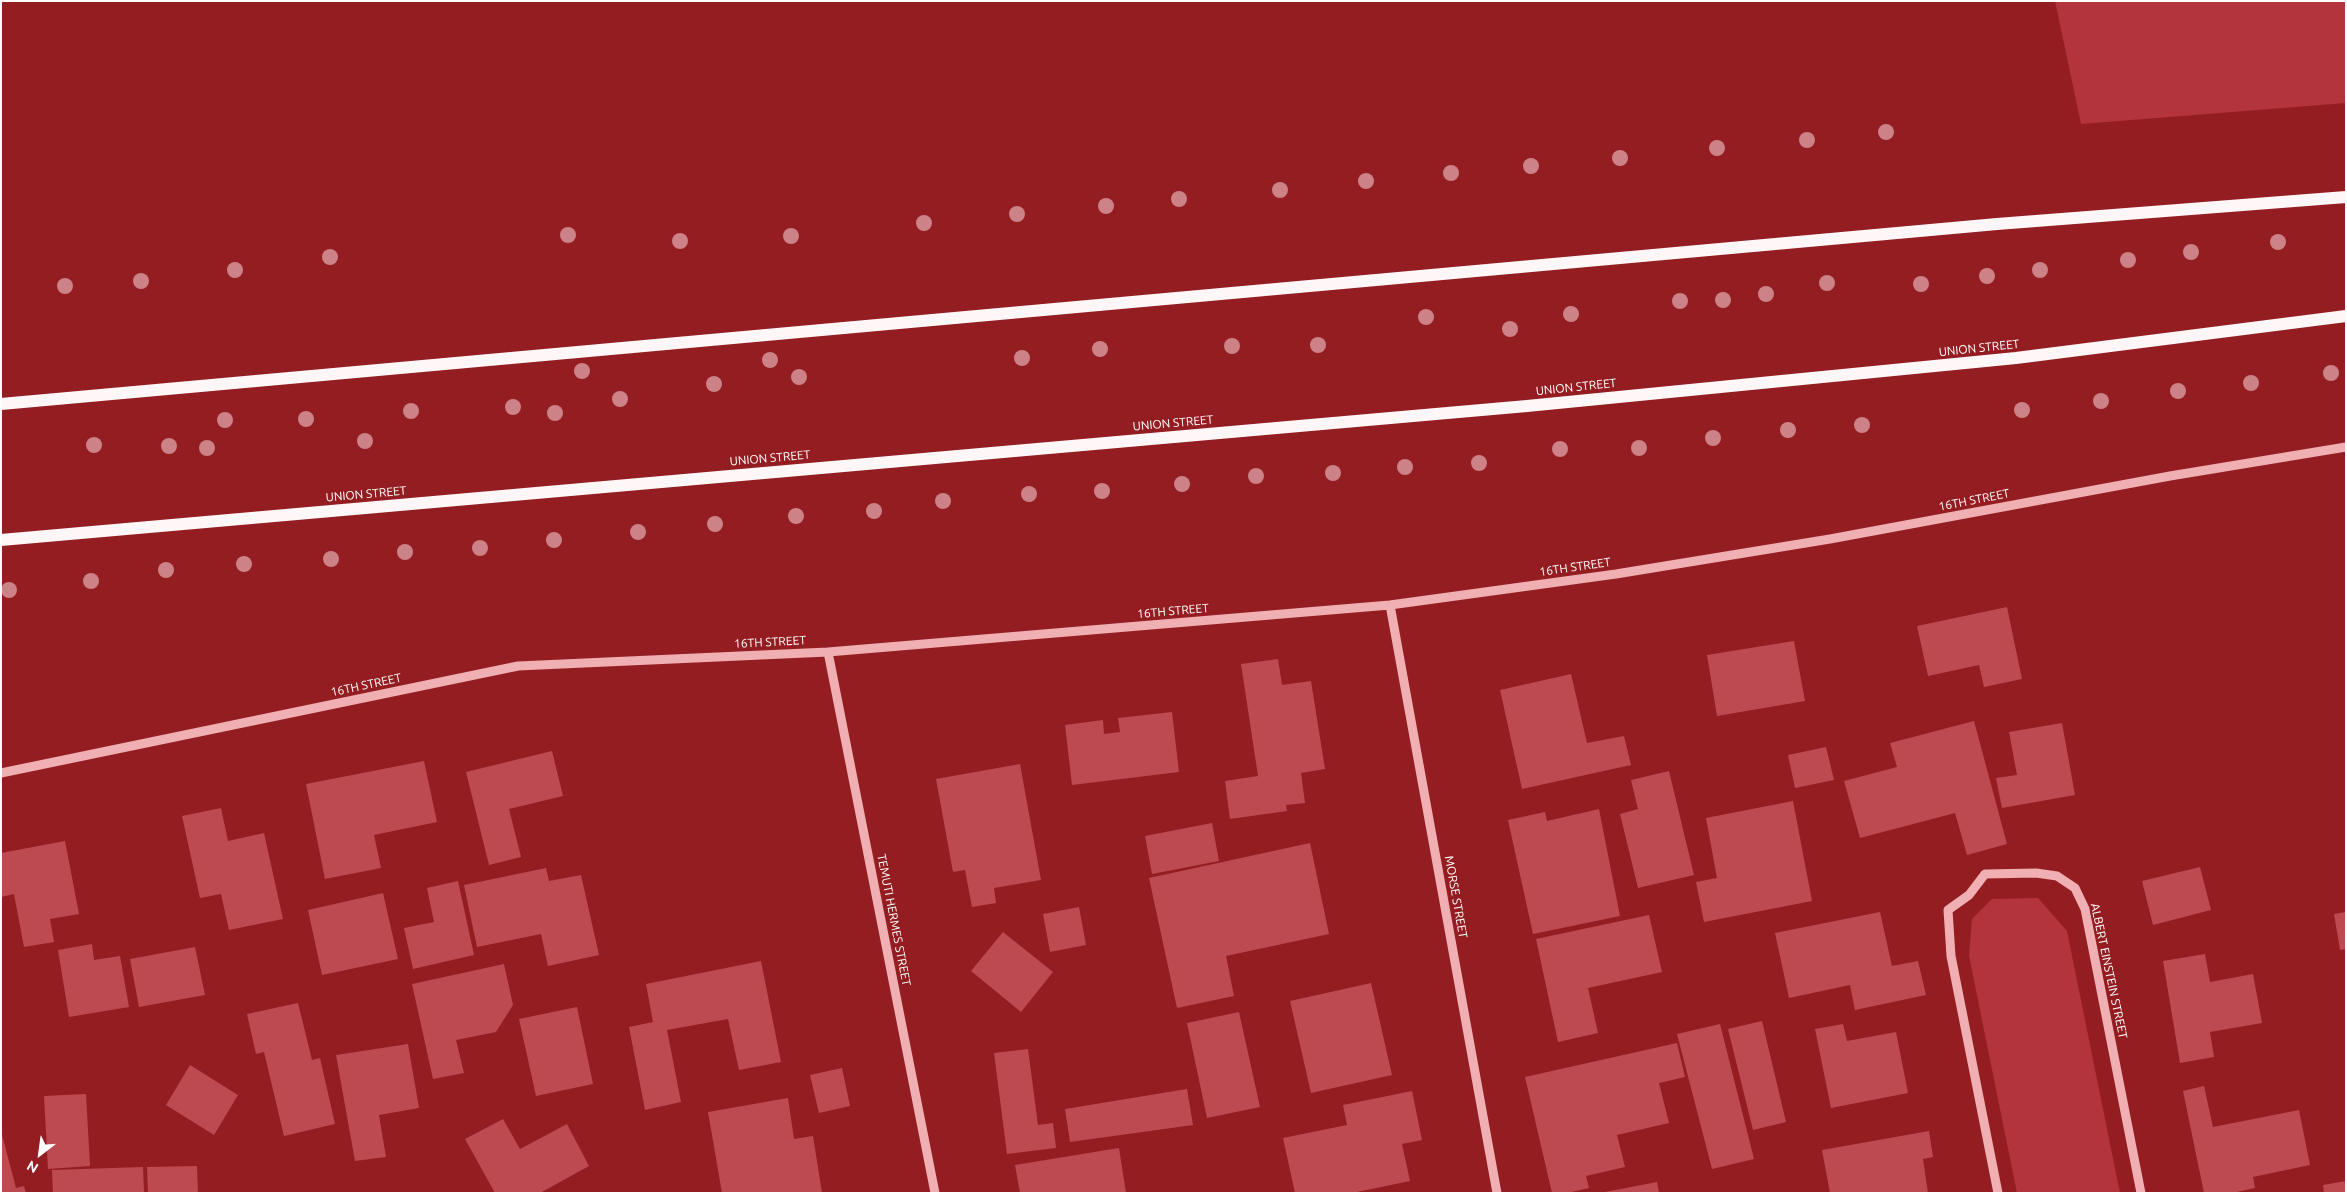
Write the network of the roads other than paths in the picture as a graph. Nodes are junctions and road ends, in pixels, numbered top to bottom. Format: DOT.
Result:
graph roads {
  1 [pos="2346,197"];
  2 [pos="2346,316"];
  3 [pos="1,404"];
  4 [pos="2346,447"];
  5 [pos="1,540"];
  6 [pos="1390,605"];
  7 [pos="828,652"];
  8 [pos="1,773"];
  9 [pos="935,1193"];
  10 [pos="1497,1193"];
  11 [pos="1998,1193"];
  12 [pos="2141,1193"];
  1 -- 3 [label="main road"];
  2 -- 5 [label="main road, UNION STREET"];
  4 -- 6 [label="street, 16TH STREET"];
  6 -- 7 [label="street, 16TH STREET"];
  6 -- 10 [label="street, MORSE STREET"];
  7 -- 8 [label="street, 16TH STREET"];
  7 -- 9 [label="street, TEMUTI HERMES STREET"];
  11 -- 12 [label="street, ALBERT EINSTEIN STREET"];
}
